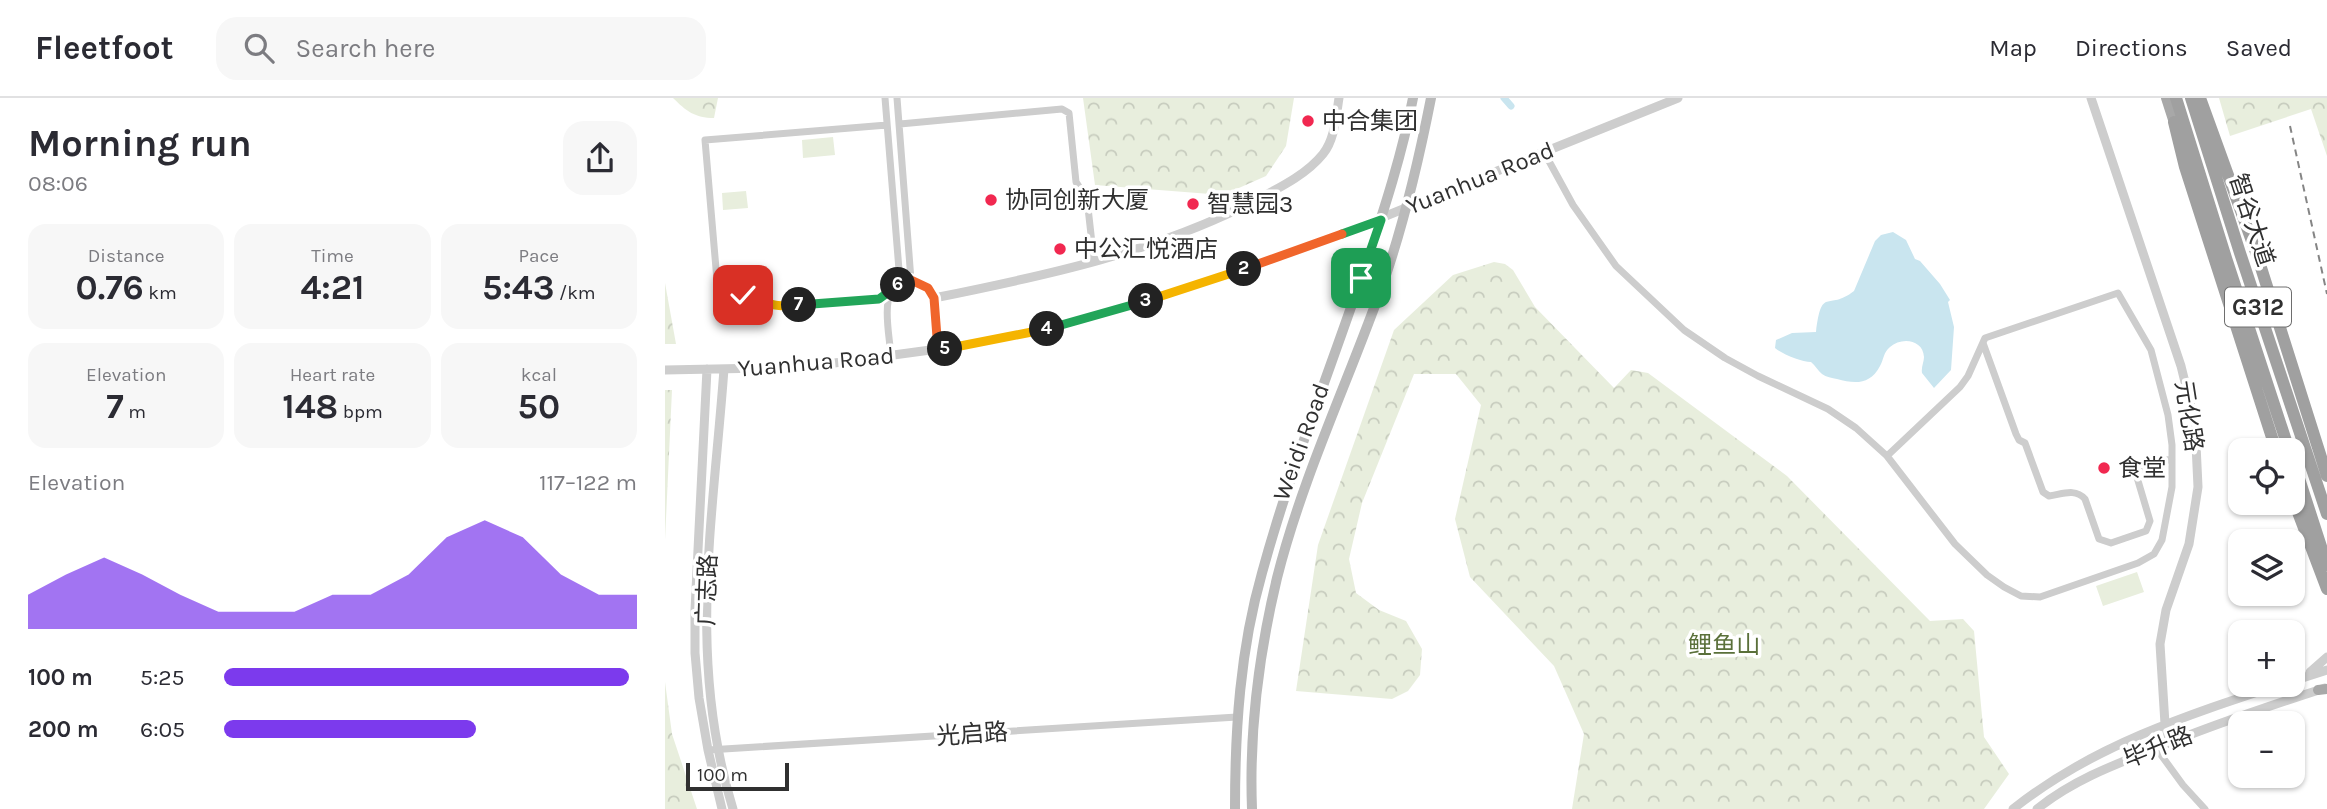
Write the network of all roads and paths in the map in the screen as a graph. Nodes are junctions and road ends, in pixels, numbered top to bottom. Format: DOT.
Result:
graph roads {
  1 [pos="884,98"];
  2 [pos="897,98"];
  3 [pos="1339,98"];
  4 [pos="1413,98"];
  5 [pos="1431,98"];
  6 [pos="1678,98"];
  7 [pos="2091,98"];
  8 [pos="2166,98"];
  9 [pos="2176,98"];
  10 [pos="2191,98"];
  11 [pos="2199,98"];
  12 [pos="2174,122"];
  13 [pos="899,124"];
  14 [pos="887,125"];
  15 [pos="1544,152"];
  16 [pos="1407,208"];
  17 [pos="1381,220"];
  18 [pos="1094,261"];
  19 [pos="911,280"];
  20 [pos="900,282"];
  21 [pos="890,292"];
  22 [pos="934,298"];
  23 [pos="1983,344"];
  24 [pos="938,350"];
  25 [pos="891,357"];
  26 [pos="707,369"];
  27 [pos="724,369"];
  28 [pos="665,370"];
  29 [pos="2272,438"];
  30 [pos="2283,438"];
  31 [pos="2283,438"];
  32 [pos="1887,456"];
  33 [pos="2172,459"];
  34 [pos="2327,476"];
  35 [pos="2327,489"];
  36 [pos="2305,497"];
  37 [pos="2305,511"];
  38 [pos="2327,514"];
  39 [pos="2299,515"];
  40 [pos="2327,565"];
  41 [pos="2327,575"];
  42 [pos="2327,589"];
  43 [pos="2327,657"];
  44 [pos="2327,670"];
  45 [pos="2305,676"];
  46 [pos="2305,676"];
  47 [pos="2324,689"];
  48 [pos="2244,697"];
  49 [pos="1237,717"];
  50 [pos="2165,724"];
  51 [pos="2171,742"];
  52 [pos="2156,748"];
  53 [pos="718,749"];
  54 [pos="708,750"];
  55 [pos="722,809"];
  56 [pos="733,809"];
  57 [pos="1235,809"];
  58 [pos="1252,809"];
  59 [pos="2013,809"];
  60 [pos="2037,809"];
  61 [pos="2205,809"];
  1 -- 14 [label="street"];
  2 -- 13 [label="street"];
  3 -- 18 [label="street"];
  4 -- 17 [label="main road, Weidi Road"];
  5 -- 16 [label="main road, Weidi Road"];
  6 -- 15 [label="street, Yuanhua Road"];
  7 -- 50 [label="street, 元化路"];
  8 -- 12 [label="main road, G312"];
  9 -- 31 [label="highway, 智谷大道 / G312"];
  10 -- 38 [label="highway, 智谷大道 / G312"];
  11 -- 34 [label="highway"];
  11 -- 35 [label="highway, G312"];
  12 -- 29 [label="highway"];
  12 -- 30 [label="main road, G312"];
  13 -- 18 [label="street"];
  13 -- 19 [label="street"];
  14 -- 20 [label="street"];
  14 -- 21 [label="street"];
  15 -- 16 [label="street, Yuanhua Road"];
  15 -- 32 [label="street"];
  16 -- 17 [label="street, Yuanhua Road"];
  16 -- 58 [label="main road, Weidi Road"];
  17 -- 24 [label="street, Yuanhua Road"];
  17 -- 49 [label="main road, Weidi Road"];
  18 -- 22 [label="street"];
  19 -- 20 [label="street"];
  19 -- 22 [label="street"];
  20 -- 21 [label="street"];
  21 -- 25 [label="street"];
  22 -- 24 [label="street"];
  23 -- 32 [label="street"];
  23 -- 33 [label="street"];
  23 -- 33 [label="street"];
  24 -- 25 [label="street, Yuanhua Road"];
  25 -- 27 [label="street, Yuanhua Road"];
  26 -- 27 [label="street, Yuanhua Road"];
  26 -- 28 [label="street, Yuanhua Road"];
  26 -- 54 [label="street, 广志路"];
  27 -- 53 [label="street, 广志路"];
  32 -- 33 [label="street"];
  36 -- 40 [label="highway"];
  37 -- 41 [label="main road"];
  39 -- 42 [label="highway"];
  43 -- 45 [label="street"];
  44 -- 46 [label="street"];
  47 -- 51 [label="street, 毕升路"];
  48 -- 50 [label="street, 毕升路"];
  49 -- 53 [label="street, 光启路"];
  49 -- 57 [label="main road, Weidi Road"];
  50 -- 51 [label="street, 元化路"];
  50 -- 59 [label="street, 毕升路"];
  51 -- 52 [label="street, 毕升路"];
  52 -- 60 [label="street, 毕升路"];
  52 -- 61 [label="street"];
  53 -- 54 [label="street, 光启路"];
  53 -- 56 [label="street, 广志路"];
  54 -- 55 [label="street, 广志路"];
}
